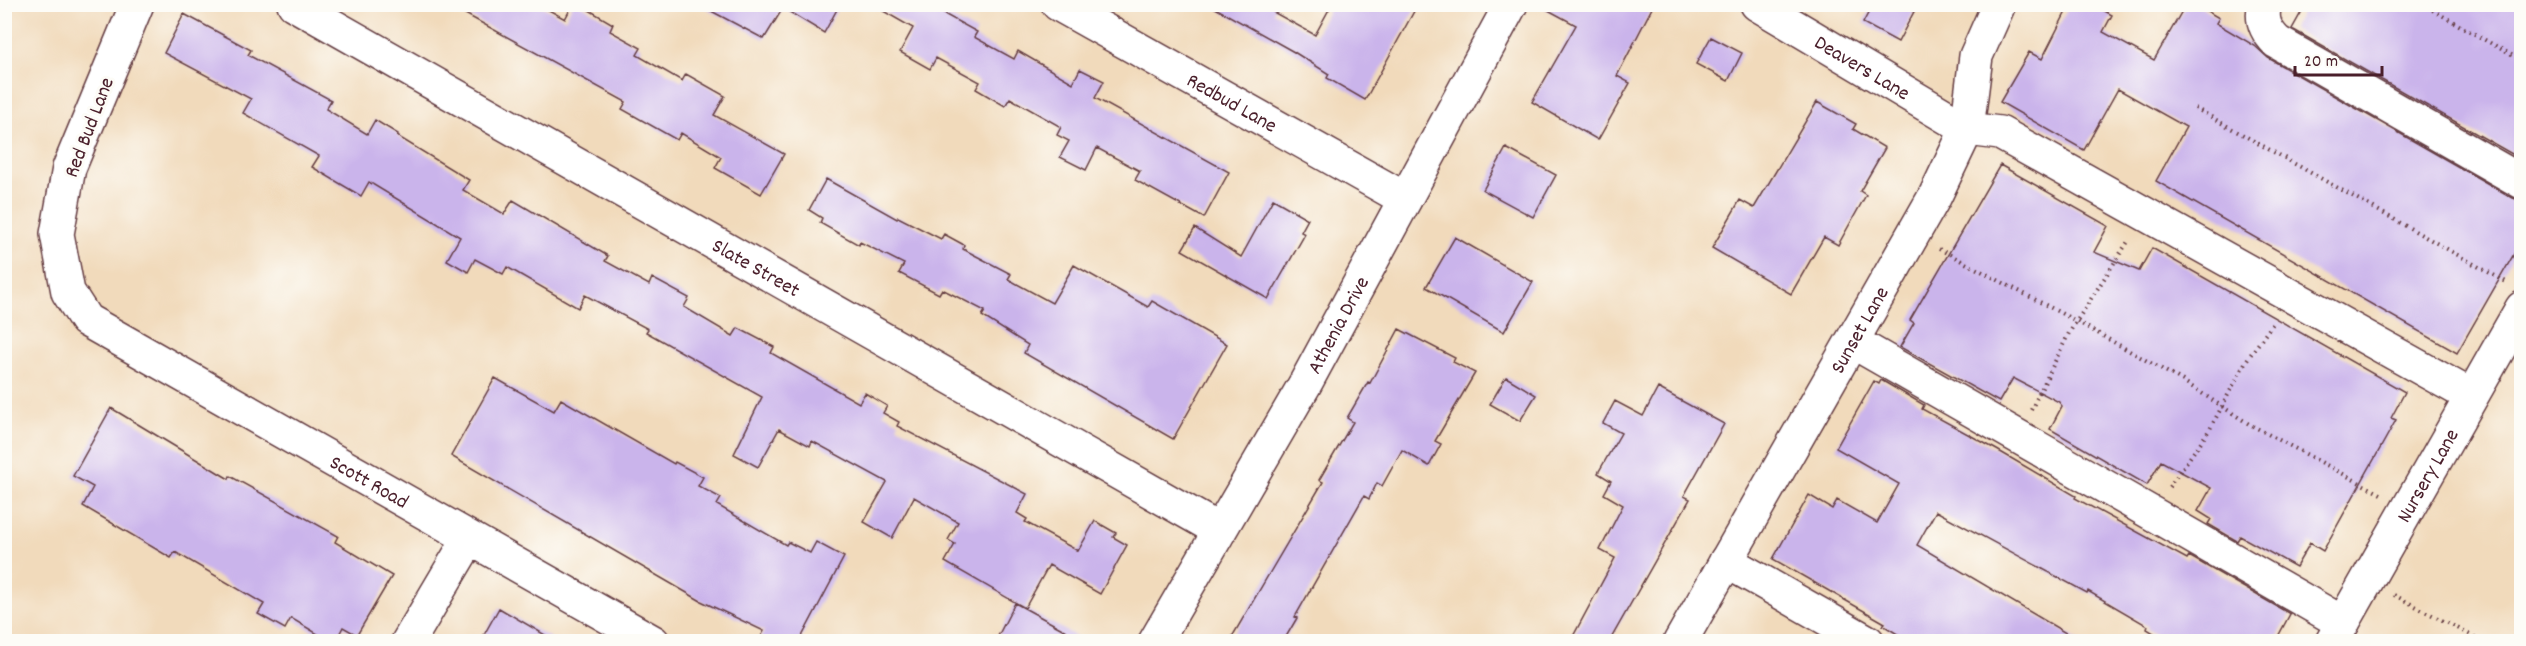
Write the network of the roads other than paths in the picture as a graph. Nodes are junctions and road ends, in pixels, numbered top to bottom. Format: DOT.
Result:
graph roads {
  1 [pos="137,4"];
  2 [pos="294,4"];
  3 [pos="1058,4"];
  4 [pos="1511,4"];
  5 [pos="1757,4"];
  6 [pos="1999,4"];
  7 [pos="2265,4"];
  8 [pos="1967,129"];
  9 [pos="2522,182"];
  10 [pos="1405,199"];
  11 [pos="2516,296"];
  12 [pos="86,320"];
  13 [pos="1853,342"];
  14 [pos="2471,396"];
  15 [pos="1219,530"];
  16 [pos="469,539"];
  17 [pos="1726,561"];
  18 [pos="2337,632"];
  19 [pos="408,642"];
  20 [pos="653,642"];
  21 [pos="1155,642"];
  22 [pos="1680,642"];
  23 [pos="1868,642"];
  1 -- 12 [label="street, Red Bud Lane"];
  2 -- 15 [label="street, Slate Street"];
  3 -- 10 [label="street, Redbud Lane"];
  4 -- 10 [label="street, Athenia Drive"];
  5 -- 8 [label="street, Deavers Lane"];
  6 -- 8 [label="street, Sunset Lane"];
  7 -- 9 [label="street"];
  8 -- 13 [label="street, Sunset Lane"];
  8 -- 14 [label="street"];
  10 -- 15 [label="street, Athenia Drive"];
  11 -- 14 [label="street, Nursery Lane"];
  12 -- 16 [label="street, Scott Road"];
  13 -- 17 [label="street, Sunset Lane"];
  13 -- 18 [label="street"];
  14 -- 18 [label="street, Nursery Lane"];
  15 -- 21 [label="street, Athenia Drive"];
  16 -- 19 [label="street"];
  16 -- 20 [label="street, Scott Road"];
  17 -- 22 [label="street, Sunset Lane"];
  17 -- 23 [label="street"];
}
